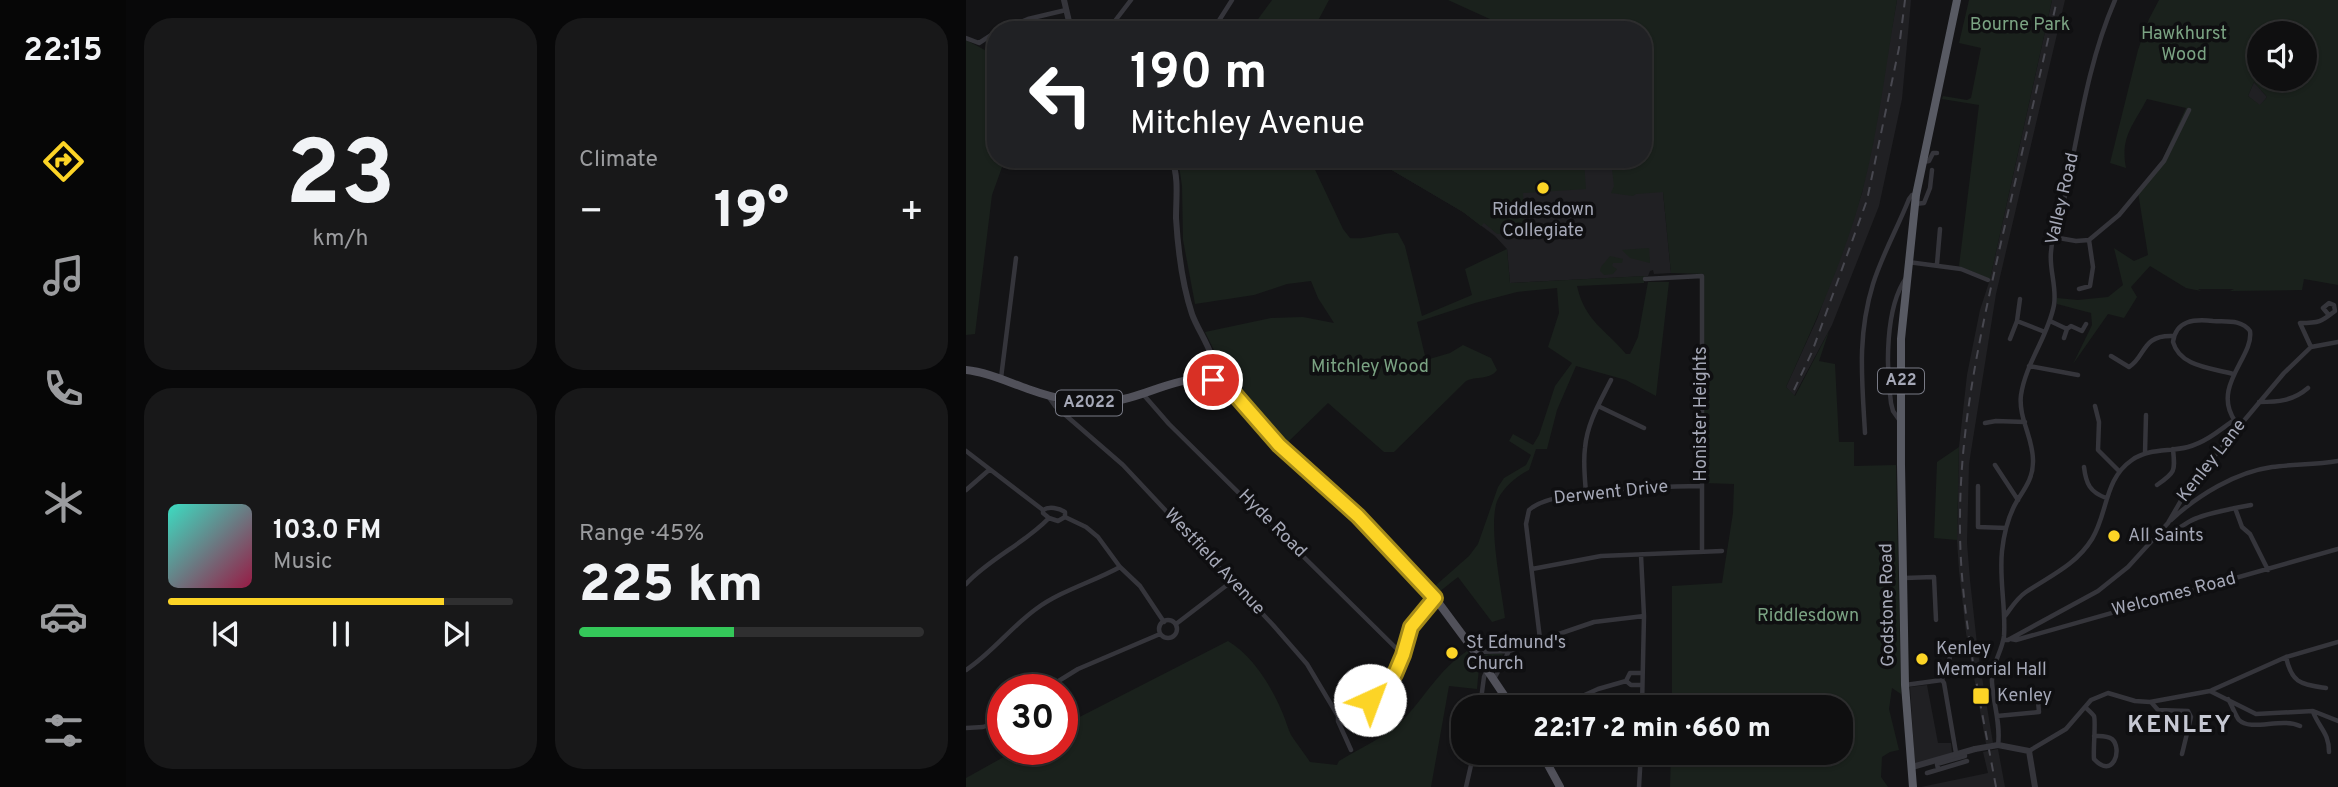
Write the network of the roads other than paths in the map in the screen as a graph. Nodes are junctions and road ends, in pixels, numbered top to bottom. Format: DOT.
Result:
graph roads {
  1 [pos="1064,0"];
  2 [pos="1131,0"];
  3 [pos="1232,0"];
  4 [pos="1957,0"];
  5 [pos="2115,0"];
  6 [pos="1066,10"];
  7 [pos="1023,21"];
  8 [pos="1069,21"];
  9 [pos="1115,21"];
  10 [pos="1219,21"];
  11 [pos="966,38"];
  12 [pos="987,38"];
  13 [pos="2189,110"];
  14 [pos="1937,153"];
  15 [pos="1923,162"];
  16 [pos="1174,168"];
  17 [pos="1931,170"];
  18 [pos="1915,200"];
  19 [pos="1940,229"];
  20 [pos="2053,237"];
  21 [pos="2089,240"];
  22 [pos="1016,258"];
  23 [pos="1908,261"];
  24 [pos="1937,264"];
  25 [pos="1645,279"];
  26 [pos="1988,280"];
  27 [pos="2080,289"];
  28 [pos="2020,299"];
  29 [pos="2328,314"];
  30 [pos="2017,321"];
  31 [pos="2050,321"];
  32 [pos="2086,324"];
  33 [pos="2067,329"];
  34 [pos="2045,332"];
  35 [pos="2174,336"];
  36 [pos="2010,338"];
  37 [pos="2064,338"];
  38 [pos="2338,342"];
  39 [pos="2311,347"];
  40 [pos="2111,356"];
  41 [pos="2029,366"];
  42 [pos="966,370"];
  43 [pos="2233,374"];
  44 [pos="2078,375"];
  45 [pos="1001,379"];
  46 [pos="1213,380"];
  47 [pos="1611,380"];
  48 [pos="2308,387"];
  49 [pos="1142,393"];
  50 [pos="1048,396"];
  51 [pos="2259,402"];
  52 [pos="1598,406"];
  53 [pos="2095,406"];
  54 [pos="2146,415"];
  55 [pos="2234,420"];
  56 [pos="2025,422"];
  57 [pos="1985,423"];
  58 [pos="2239,425"];
  59 [pos="1644,428"];
  60 [pos="1865,433"];
  61 [pos="2173,449"];
  62 [pos="966,452"];
  63 [pos="2145,453"];
  64 [pos="2338,461"];
  65 [pos="1995,465"];
  66 [pos="2084,467"];
  67 [pos="989,470"];
  68 [pos="2119,471"];
  69 [pos="2157,485"];
  70 [pos="1701,486"];
  71 [pos="1978,486"];
  72 [pos="966,490"];
  73 [pos="1586,493"];
  74 [pos="2106,498"];
  75 [pos="2018,500"];
  76 [pos="2251,505"];
  77 [pos="2235,508"];
  78 [pos="1043,510"];
  79 [pos="1065,517"];
  80 [pos="1049,518"];
  81 [pos="2168,523"];
  82 [pos="2006,528"];
  83 [pos="2161,530"];
  84 [pos="2338,549"];
  85 [pos="1702,551"];
  86 [pos="1722,551"];
  87 [pos="1641,555"];
  88 [pos="1120,567"];
  89 [pos="1532,569"];
  90 [pos="2268,570"];
  91 [pos="1902,578"];
  92 [pos="1231,582"];
  93 [pos="966,584"];
  94 [pos="1435,598"];
  95 [pos="1644,616"];
  96 [pos="2004,617"];
  97 [pos="1936,620"];
  98 [pos="1164,622"];
  99 [pos="1176,624"];
  100 [pos="1160,634"];
  101 [pos="1540,639"];
  102 [pos="2010,639"];
  103 [pos="2004,640"];
  104 [pos="2338,642"];
  105 [pos="1509,651"];
  106 [pos="1952,651"];
  107 [pos="1475,652"];
  108 [pos="1403,655"];
  109 [pos="2286,657"];
  110 [pos="1487,669"];
  111 [pos="966,670"];
  112 [pos="1642,673"];
  113 [pos="1070,674"];
  114 [pos="1494,679"];
  115 [pos="1942,680"];
  116 [pos="1626,681"];
  117 [pos="1642,685"];
  118 [pos="1905,685"];
  119 [pos="2326,688"];
  120 [pos="2210,691"];
  121 [pos="1482,695"];
  122 [pos="1505,695"];
  123 [pos="1585,695"];
  124 [pos="1642,695"];
  125 [pos="2228,698"];
  126 [pos="2038,701"];
  127 [pos="2150,702"];
  128 [pos="2085,707"];
  129 [pos="2313,711"];
  130 [pos="1338,716"];
  131 [pos="1997,716"];
  132 [pos="2338,721"];
  133 [pos="987,726"];
  134 [pos="2300,726"];
  135 [pos="966,727"];
  136 [pos="2094,736"];
  137 [pos="1998,745"];
  138 [pos="1350,750"];
  139 [pos="2029,751"];
  140 [pos="1960,752"];
  141 [pos="2329,752"];
  142 [pos="2182,754"];
  143 [pos="1967,761"];
  144 [pos="1471,765"];
  145 [pos="1548,765"];
  146 [pos="1640,765"];
  147 [pos="1912,767"];
  148 [pos="1938,769"];
  149 [pos="1927,773"];
  150 [pos="1466,787"];
  151 [pos="1560,787"];
  152 [pos="1639,787"];
  153 [pos="1913,787"];
  154 [pos="2035,787"];
  1 -- 6 [label="street"];
  2 -- 9 [label="street"];
  3 -- 10 [label="street"];
  4 -- 15 [label="highway, Godstone Road / A22"];
  5 -- 20 [label="street, Valley Road"];
  6 -- 7 [label="street"];
  6 -- 8 [label="street"];
  11 -- 12 [label="street"];
  13 -- 21 [label="street"];
  14 -- 15 [label="street"];
  15 -- 18 [label="highway, Godstone Road / A22"];
  16 -- 46 [label="street"];
  17 -- 18 [label="street"];
  18 -- 23 [label="highway, Godstone Road / A22"];
  18 -- 60 [label="street"];
  19 -- 24 [label="street"];
  20 -- 21 [label="street"];
  20 -- 31 [label="street, Valley Road"];
  21 -- 27 [label="street"];
  22 -- 45 [label="street"];
  23 -- 24 [label="street"];
  23 -- 91 [label="highway, Godstone Road / A22"];
  24 -- 26 [label="street"];
  25 -- 70 [label="street, Honister Heights"];
  28 -- 30 [label="street"];
  29 -- 39 [label="street"];
  30 -- 34 [label="street"];
  30 -- 36 [label="street"];
  31 -- 33 [label="street"];
  31 -- 34 [label="street, Valley Road"];
  32 -- 33 [label="street"];
  33 -- 37 [label="street"];
  34 -- 41 [label="street, Valley Road"];
  35 -- 40 [label="street"];
  35 -- 43 [label="street"];
  35 -- 43 [label="street"];
  38 -- 39 [label="street"];
  39 -- 51 [label="street, Kenley Lane"];
  41 -- 44 [label="street"];
  41 -- 56 [label="street, Valley Road"];
  42 -- 45 [label="main road, A2022"];
  43 -- 55 [label="street"];
  45 -- 50 [label="main road, A2022"];
  46 -- 49 [label="main road, A2022"];
  46 -- 94 [label="main road"];
  47 -- 52 [label="street"];
  48 -- 51 [label="street"];
  49 -- 50 [label="main road, A2022"];
  49 -- 108 [label="street, Hyde Road"];
  50 -- 92 [label="street, Westfield Avenue"];
  51 -- 58 [label="street, Kenley Lane"];
  52 -- 59 [label="street"];
  52 -- 73 [label="street"];
  53 -- 68 [label="street"];
  54 -- 63 [label="street"];
  55 -- 58 [label="street"];
  55 -- 61 [label="street"];
  56 -- 57 [label="street"];
  56 -- 75 [label="street, Valley Road"];
  58 -- 81 [label="street, Kenley Lane"];
  61 -- 63 [label="street"];
  61 -- 69 [label="street"];
  62 -- 67 [label="street"];
  63 -- 68 [label="street"];
  64 -- 81 [label="street"];
  65 -- 75 [label="street"];
  66 -- 74 [label="street"];
  67 -- 72 [label="street"];
  67 -- 78 [label="street"];
  68 -- 74 [label="street"];
  70 -- 73 [label="street, Derwent Drive"];
  70 -- 85 [label="street, Honister Heights"];
  71 -- 82 [label="street"];
  73 -- 89 [label="street, Derwent Drive"];
  74 -- 96 [label="street"];
  75 -- 82 [label="street, Valley Road"];
  76 -- 77 [label="street"];
  77 -- 83 [label="street"];
  77 -- 90 [label="street"];
  78 -- 79 [label="street"];
  78 -- 80 [label="street"];
  79 -- 80 [label="street"];
  79 -- 88 [label="street"];
  80 -- 93 [label="street"];
  81 -- 83 [label="street, Kenley Lane"];
  82 -- 96 [label="street, Valley Road"];
  83 -- 102 [label="street, Kenley Lane"];
  84 -- 90 [label="street, Welcomes Road"];
  85 -- 86 [label="street"];
  85 -- 87 [label="street"];
  87 -- 89 [label="street"];
  87 -- 95 [label="street"];
  88 -- 98 [label="street"];
  88 -- 111 [label="street"];
  89 -- 101 [label="street, Derwent Drive"];
  90 -- 102 [label="street, Welcomes Road"];
  91 -- 97 [label="street"];
  91 -- 118 [label="highway, Godstone Road / A22"];
  92 -- 99 [label="street"];
  92 -- 130 [label="street, Westfield Avenue"];
  94 -- 107 [label="main road"];
  94 -- 108 [label="street"];
  95 -- 101 [label="street"];
  95 -- 112 [label="street"];
  96 -- 103 [label="street, Valley Road"];
  98 -- 99 [label="street"];
  98 -- 100 [label="street"];
  99 -- 100 [label="street"];
  100 -- 113 [label="street"];
  101 -- 105 [label="street"];
  102 -- 103 [label="street, Kenley Lane"];
  103 -- 131 [label="street"];
  104 -- 109 [label="street"];
  105 -- 107 [label="street"];
  105 -- 114 [label="street"];
  106 -- 115 [label="street"];
  107 -- 110 [label="main road"];
  108 -- 130 [label="street"];
  109 -- 119 [label="street"];
  109 -- 120 [label="street"];
  110 -- 114 [label="main road"];
  110 -- 121 [label="street"];
  112 -- 116 [label="street"];
  112 -- 117 [label="street"];
  114 -- 122 [label="main road"];
  115 -- 118 [label="street"];
  115 -- 140 [label="street"];
  116 -- 117 [label="street"];
  116 -- 123 [label="street"];
  117 -- 124 [label="street"];
  118 -- 147 [label="highway, Godstone Road / A22"];
  120 -- 125 [label="street"];
  120 -- 127 [label="street"];
  125 -- 129 [label="street"];
  125 -- 134 [label="street"];
  126 -- 131 [label="street"];
  127 -- 128 [label="street"];
  127 -- 142 [label="street"];
  128 -- 136 [label="street"];
  128 -- 139 [label="street"];
  129 -- 132 [label="street"];
  129 -- 141 [label="street"];
  130 -- 138 [label="street, Westfield Avenue"];
  131 -- 137 [label="street"];
  133 -- 135 [label="street"];
  136 -- 136 [label="street"];
  137 -- 139 [label="street"];
  137 -- 140 [label="street, bridge"];
  139 -- 154 [label="street"];
  140 -- 147 [label="street"];
  140 -- 148 [label="street"];
  143 -- 148 [label="street"];
  144 -- 150 [label="street"];
  145 -- 151 [label="main road"];
  146 -- 152 [label="street"];
  147 -- 153 [label="highway, Godstone Road / A22"];
  148 -- 149 [label="street"];
}
